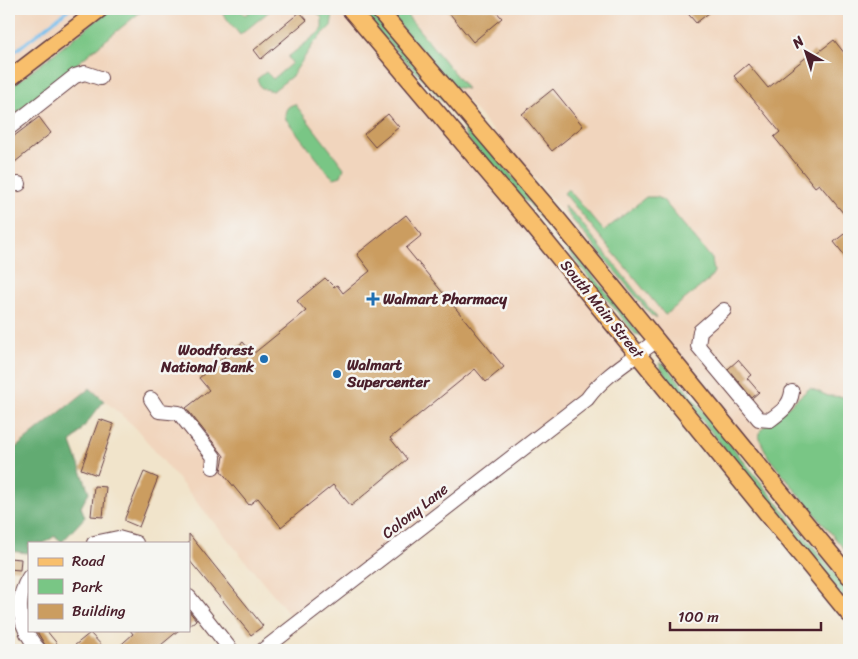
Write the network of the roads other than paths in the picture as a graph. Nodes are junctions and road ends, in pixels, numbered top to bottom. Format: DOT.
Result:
graph roads {
  1 [pos="100,9"];
  2 [pos="350,9"];
  3 [pos="378,9"];
  4 [pos="100,78"];
  5 [pos="9,79"];
  6 [pos="9,128"];
  7 [pos="724,310"];
  8 [pos="657,340"];
  9 [pos="641,357"];
  10 [pos="792,392"];
  11 [pos="151,399"];
  12 [pos="213,467"];
  13 [pos="99,542"];
  14 [pos="132,542"];
  15 [pos="849,576"];
  16 [pos="28,579"];
  17 [pos="190,599"];
  18 [pos="849,614"];
  19 [pos="39,650"];
  20 [pos="230,650"];
  21 [pos="263,650"];
  1 -- 5 [label="main road"];
  2 -- 9 [label="main road, South Main Street"];
  3 -- 8 [label="main road, South Main Street"];
  4 -- 6 [label="street"];
  7 -- 10 [label="street"];
  8 -- 9 [label="street, Colony Lane"];
  8 -- 15 [label="main road, South Main Street"];
  9 -- 18 [label="main road, South Main Street"];
  9 -- 21 [label="street, Colony Lane"];
  11 -- 12 [label="street"];
  13 -- 14 [label="street"];
  16 -- 19 [label="street"];
  17 -- 20 [label="street"];
}
